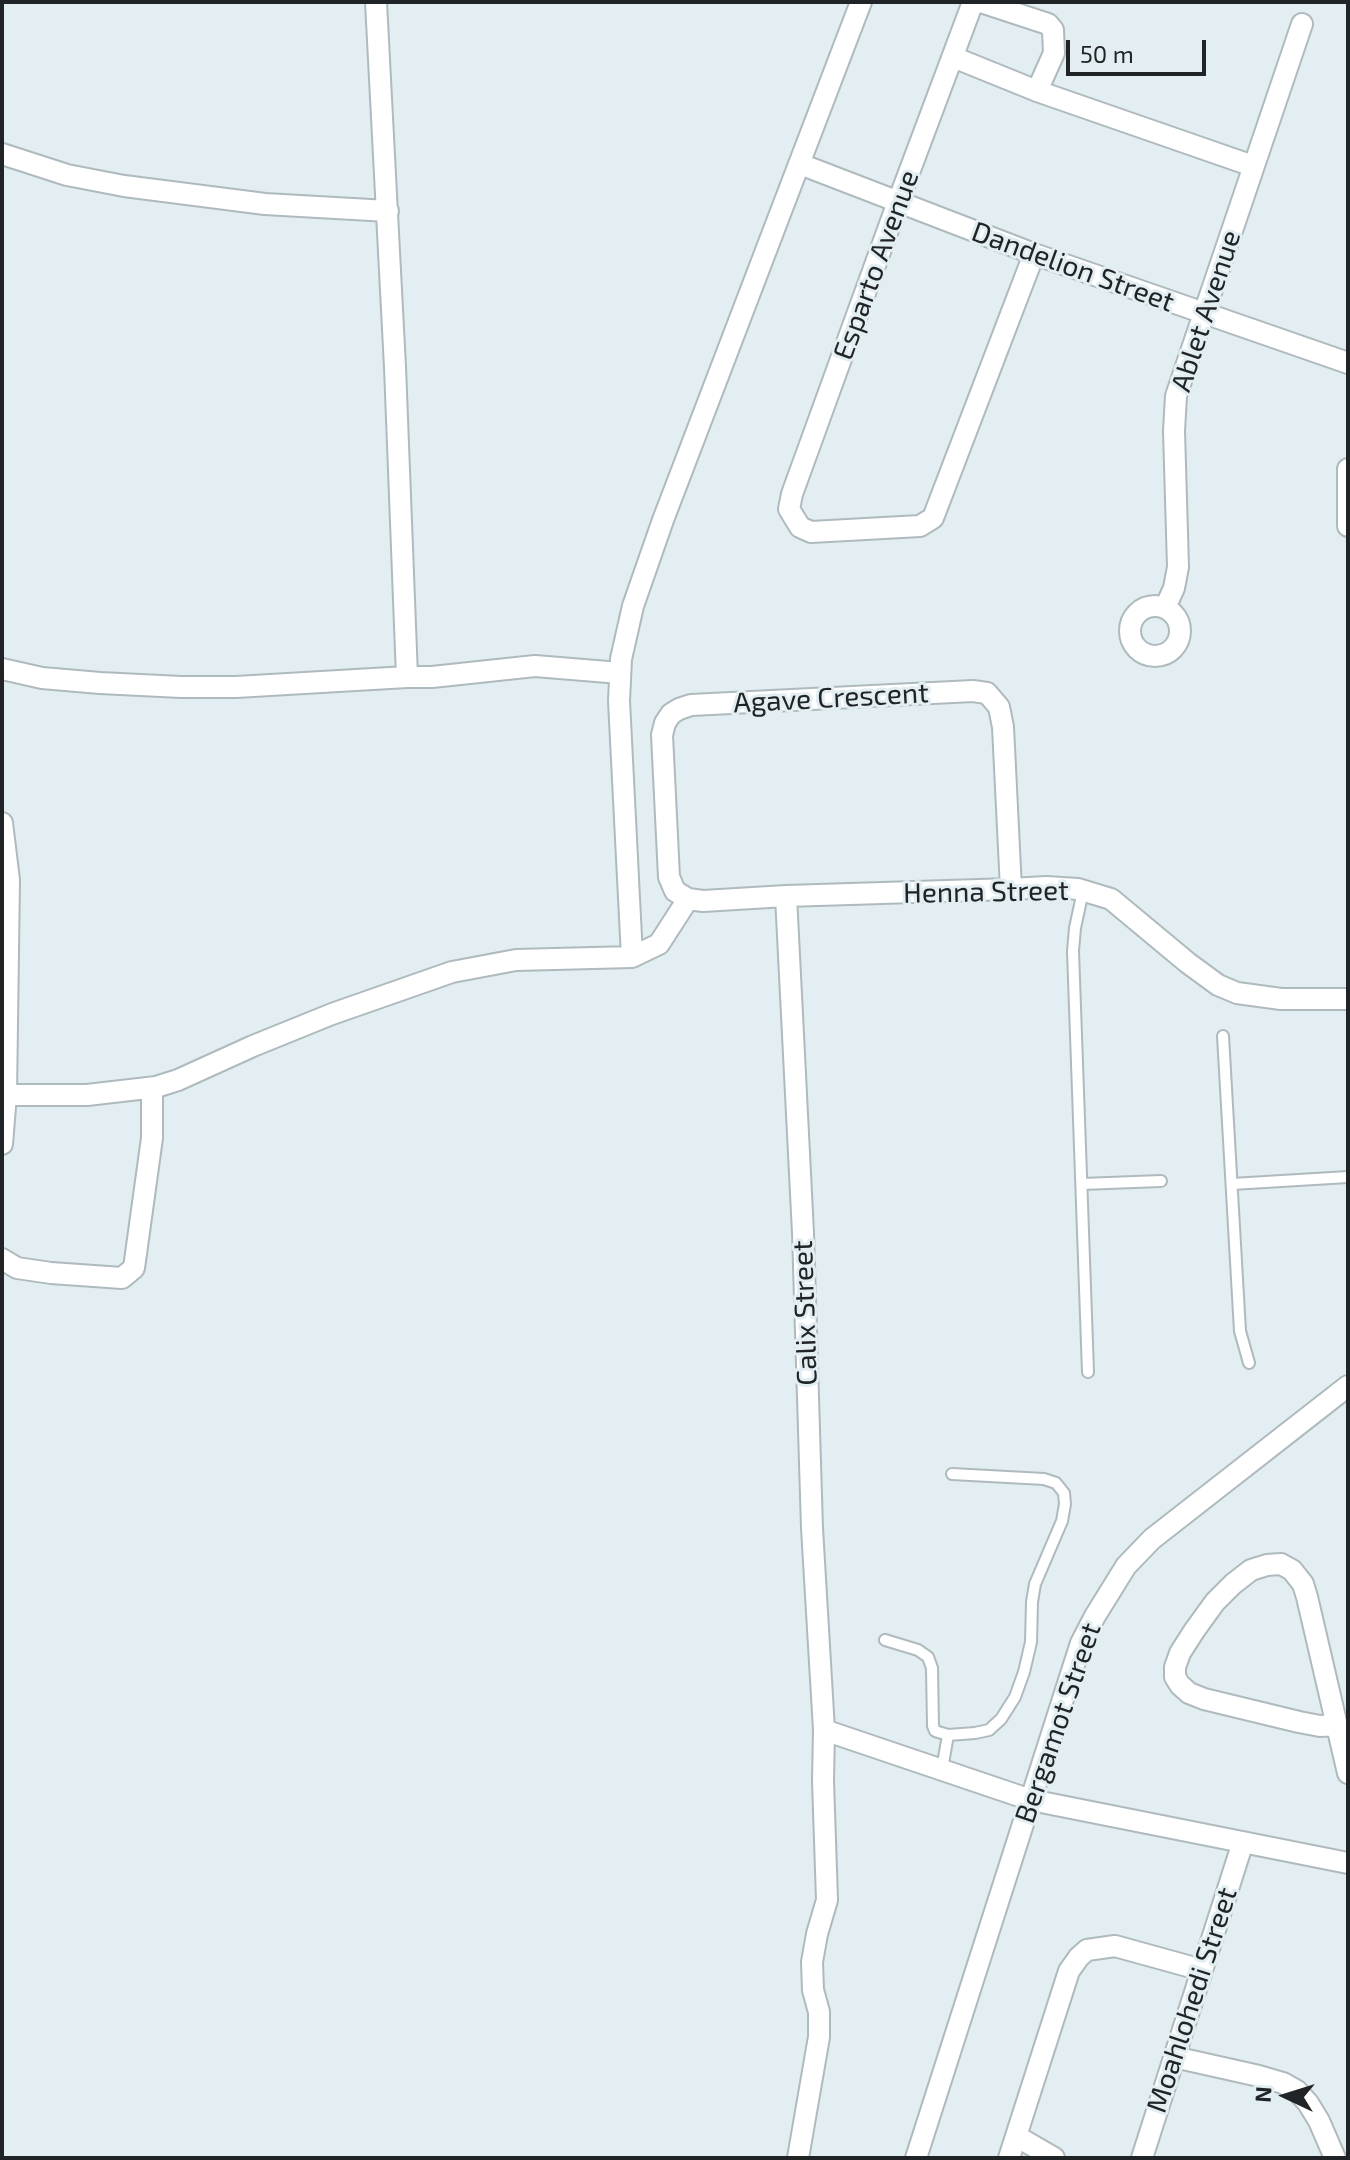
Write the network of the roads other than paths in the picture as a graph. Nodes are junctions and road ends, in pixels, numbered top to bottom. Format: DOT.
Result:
graph roads {
  1 [pos="376,2"];
  2 [pos="861,2"];
  3 [pos="973,2"];
  4 [pos="981,2"];
  5 [pos="1302,24"];
  6 [pos="953,57"];
  7 [pos="1037,91"];
  8 [pos="2,154"];
  9 [pos="800,164"];
  10 [pos="1253,166"];
  11 [pos="898,202"];
  12 [pos="388,211"];
  13 [pos="1034,254"];
  14 [pos="1205,314"];
  15 [pos="1348,363"];
  16 [pos="1348,469"];
  17 [pos="1348,526"];
  18 [pos="1165,608"];
  19 [pos="2,669"];
  20 [pos="620,673"];
  21 [pos="407,677"];
  22 [pos="2,823"];
  23 [pos="1011,889"];
  24 [pos="1083,891"];
  25 [pos="786,896"];
  26 [pos="688,899"];
  27 [pos="632,957"];
  28 [pos="1348,999"];
  29 [pos="1223,1036"];
  30 [pos="152,1088"];
  31 [pos="4,1095"];
  32 [pos="2,1144"];
  33 [pos="1348,1177"];
  34 [pos="1161,1181"];
  35 [pos="1082,1184"];
  36 [pos="1232,1184"];
  37 [pos="2,1259"];
  38 [pos="1249,1363"];
  39 [pos="1088,1372"];
  40 [pos="1348,1386"];
  41 [pos="952,1474"];
  42 [pos="885,1640"];
  43 [pos="1337,1725"];
  44 [pos="824,1730"];
  45 [pos="948,1735"];
  46 [pos="942,1769"];
  47 [pos="1348,1773"];
  48 [pos="1031,1800"];
  49 [pos="1243,1842"];
  50 [pos="1347,1856"];
  51 [pos="1202,1970"];
  52 [pos="1174,2057"];
  53 [pos="1016,2136"];
  54 [pos="798,2158"];
  55 [pos="916,2158"];
  56 [pos="1009,2158"];
  57 [pos="1054,2158"];
  58 [pos="1142,2158"];
  59 [pos="1335,2158"];
  1 -- 12 [label="street"];
  2 -- 9 [label="street"];
  3 -- 6 [label="street, Esparto Avenue"];
  4 -- 7 [label="street"];
  5 -- 10 [label="street, Ablet Avenue"];
  6 -- 7 [label="street"];
  6 -- 11 [label="street, Esparto Avenue"];
  7 -- 10 [label="street"];
  8 -- 12 [label="street"];
  9 -- 11 [label="street, Dandelion Street"];
  9 -- 20 [label="street"];
  10 -- 14 [label="street, Ablet Avenue"];
  11 -- 13 [label="street, Dandelion Street"];
  11 -- 13 [label="street, Esparto Avenue"];
  12 -- 21 [label="street"];
  13 -- 14 [label="street, Dandelion Street"];
  14 -- 15 [label="street, Dandelion Street"];
  14 -- 18 [label="street, Ablet Avenue"];
  16 -- 17 [label="street"];
  19 -- 21 [label="street"];
  20 -- 21 [label="street"];
  20 -- 27 [label="street"];
  22 -- 31 [label="street"];
  23 -- 24 [label="street, Henna Street"];
  23 -- 25 [label="street, Henna Street"];
  23 -- 26 [label="street, Agave Crescent"];
  24 -- 28 [label="street, Henna Street"];
  24 -- 35 [label="lane"];
  25 -- 26 [label="street, Henna Street"];
  25 -- 44 [label="street, Calix Street"];
  26 -- 27 [label="street"];
  27 -- 30 [label="street"];
  29 -- 36 [label="lane"];
  30 -- 31 [label="street"];
  30 -- 37 [label="street"];
  31 -- 32 [label="street"];
  33 -- 36 [label="lane"];
  34 -- 35 [label="lane"];
  35 -- 39 [label="lane"];
  36 -- 38 [label="lane"];
  40 -- 48 [label="street, Bergamot Street"];
  41 -- 45 [label="lane"];
  42 -- 45 [label="lane"];
  43 -- 43 [label="street"];
  43 -- 47 [label="street"];
  44 -- 46 [label="street"];
  44 -- 54 [label="street, Calix Street"];
  45 -- 46 [label="lane"];
  46 -- 48 [label="street"];
  48 -- 49 [label="street"];
  48 -- 55 [label="street, Bergamot Street"];
  49 -- 50 [label="street"];
  49 -- 51 [label="street, Moahlohedi Street"];
  51 -- 52 [label="street, Moahlohedi Street"];
  51 -- 53 [label="street"];
  52 -- 58 [label="street, Moahlohedi Street"];
  52 -- 59 [label="street"];
  53 -- 56 [label="street"];
  53 -- 57 [label="street"];
}
